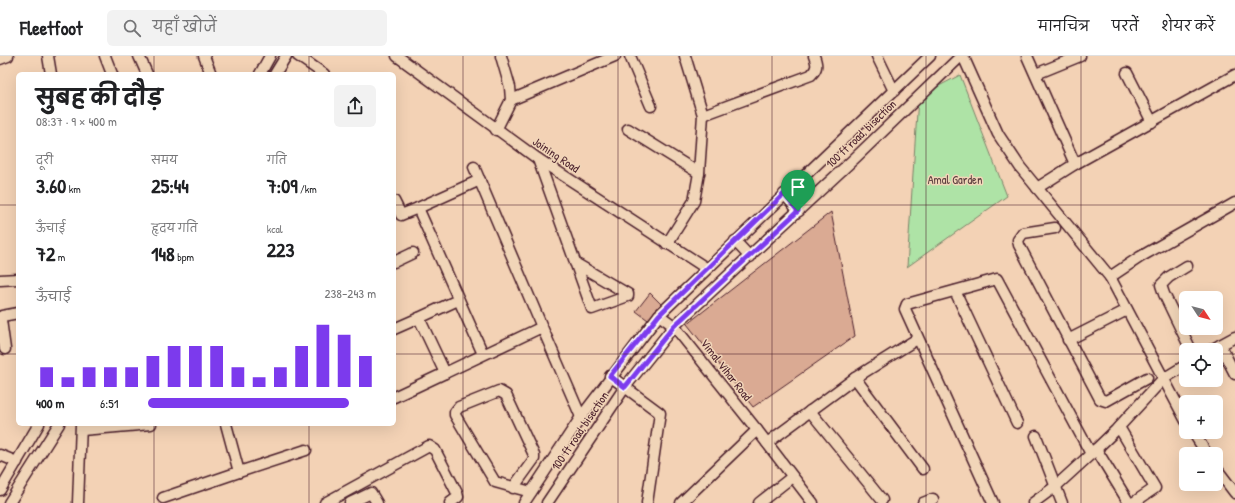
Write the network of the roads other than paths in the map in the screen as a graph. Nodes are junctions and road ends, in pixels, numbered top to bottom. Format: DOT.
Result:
graph roads {
  1 [pos="8,56"];
  2 [pos="48,56"];
  3 [pos="105,56"];
  4 [pos="139,56"];
  5 [pos="204,56"];
  6 [pos="286,56"];
  7 [pos="298,56"];
  8 [pos="397,56"];
  9 [pos="501,56"];
  10 [pos="615,56"];
  11 [pos="630,56"];
  12 [pos="685,56"];
  13 [pos="814,56"];
  14 [pos="877,56"];
  15 [pos="930,56"];
  16 [pos="962,56"];
  17 [pos="1027,56"];
  18 [pos="1080,56"];
  19 [pos="268,58"];
  20 [pos="0,59"];
  21 [pos="51,72"];
  22 [pos="111,72"];
  23 [pos="146,72"];
  24 [pos="210,72"];
  25 [pos="261,72"];
  26 [pos="276,72"];
  27 [pos="321,72"];
  28 [pos="1127,73"];
  29 [pos="1036,74"];
  30 [pos="1235,75"];
  31 [pos="894,91"];
  32 [pos="511,100"];
  33 [pos="652,106"];
  34 [pos="703,115"];
  35 [pos="1152,122"];
  36 [pos="496,130"];
  37 [pos="628,130"];
  38 [pos="538,159"];
  39 [pos="1074,164"];
  40 [pos="474,167"];
  41 [pos="699,173"];
  42 [pos="480,180"];
  43 [pos="1037,188"];
  44 [pos="784,194"];
  45 [pos="1235,203"];
  46 [pos="418,208"];
  47 [pos="798,211"];
  48 [pos="398,217"];
  49 [pos="1055,228"];
  50 [pos="735,241"];
  51 [pos="667,244"];
  52 [pos="413,253"];
  53 [pos="750,257"];
  54 [pos="396,261"];
  55 [pos="575,263"];
  56 [pos="1187,266"];
  57 [pos="706,268"];
  58 [pos="1110,277"];
  59 [pos="16,279"];
  60 [pos="0,280"];
  61 [pos="955,291"];
  62 [pos="458,300"];
  63 [pos="1128,310"];
  64 [pos="16,313"];
  65 [pos="659,315"];
  66 [pos="419,318"];
  67 [pos="674,326"];
  68 [pos="542,327"];
  69 [pos="396,329"];
  70 [pos="1235,337"];
  71 [pos="917,339"];
  72 [pos="1068,340"];
  73 [pos="1188,343"];
  74 [pos="1223,344"];
  75 [pos="5,349"];
  76 [pos="483,354"];
  77 [pos="1223,358"];
  78 [pos="1179,369"];
  79 [pos="445,373"];
  80 [pos="1235,374"];
  81 [pos="610,376"];
  82 [pos="855,378"];
  83 [pos="1147,378"];
  84 [pos="1163,379"];
  85 [pos="625,387"];
  86 [pos="396,396"];
  87 [pos="1179,408"];
  88 [pos="810,411"];
  89 [pos="581,417"];
  90 [pos="1017,423"];
  91 [pos="38,426"];
  92 [pos="58,426"];
  93 [pos="105,426"];
  94 [pos="227,426"];
  95 [pos="82,427"];
  96 [pos="1119,427"];
  97 [pos="757,430"];
  98 [pos="1036,436"];
  99 [pos="767,443"];
  100 [pos="306,450"];
  101 [pos="1094,452"];
  102 [pos="0,455"];
  103 [pos="16,462"];
  104 [pos="923,469"];
  105 [pos="239,472"];
  106 [pos="792,477"];
  107 [pos="1223,477"];
  108 [pos="1056,486"];
  109 [pos="513,488"];
  110 [pos="0,490"];
  111 [pos="531,492"];
  112 [pos="1235,493"];
  113 [pos="163,498"];
  114 [pos="933,499"];
  115 [pos="882,500"];
  116 [pos="9,503"];
  117 [pos="78,503"];
  118 [pos="325,503"];
  119 [pos="350,503"];
  120 [pos="377,503"];
  121 [pos="450,503"];
  122 [pos="524,503"];
  123 [pos="547,503"];
  124 [pos="647,503"];
  125 [pos="681,503"];
  126 [pos="759,503"];
  127 [pos="813,503"];
  128 [pos="923,503"];
  129 [pos="993,503"];
  130 [pos="1033,503"];
  131 [pos="1062,503"];
  132 [pos="1129,503"];
  133 [pos="1133,503"];
  1 -- 20 [label="street"];
  2 -- 21 [label="street"];
  3 -- 22 [label="street"];
  4 -- 23 [label="street"];
  5 -- 24 [label="street"];
  6 -- 26 [label="street"];
  7 -- 27 [label="street"];
  8 -- 36 [label="street, Joining Road"];
  9 -- 32 [label="street"];
  10 -- 32 [label="street"];
  11 -- 33 [label="street"];
  12 -- 34 [label="street"];
  13 -- 34 [label="street"];
  14 -- 31 [label="street"];
  15 -- 31 [label="street, 100 ft road, bisection"];
  16 -- 43 [label="street"];
  16 -- 47 [label="street, 100 ft road, bisection"];
  17 -- 29 [label="street"];
  18 -- 29 [label="street"];
  19 -- 25 [label="street"];
  28 -- 35 [label="street"];
  29 -- 39 [label="street"];
  30 -- 35 [label="street"];
  31 -- 44 [label="street, 100 ft road, bisection"];
  32 -- 36 [label="street"];
  34 -- 41 [label="street"];
  35 -- 39 [label="street"];
  36 -- 38 [label="street, Joining Road"];
  37 -- 41 [label="street"];
  38 -- 51 [label="street, Joining Road"];
  38 -- 55 [label="street"];
  39 -- 43 [label="street"];
  40 -- 42 [label="street"];
  41 -- 51 [label="street"];
  42 -- 46 [label="street"];
  42 -- 68 [label="street"];
  43 -- 58 [label="street"];
  44 -- 47 [label="street"];
  44 -- 50 [label="street, 100 ft road, bisection"];
  45 -- 58 [label="street"];
  46 -- 48 [label="street"];
  46 -- 62 [label="street"];
  47 -- 53 [label="street, 100 ft road, bisection"];
  49 -- 72 [label="street"];
  50 -- 53 [label="street"];
  50 -- 57 [label="street, 100 ft road, bisection"];
  51 -- 57 [label="street, Joining Road"];
  52 -- 54 [label="street"];
  53 -- 67 [label="street, 100 ft road, bisection"];
  55 -- 55 [label="street"];
  56 -- 73 [label="street"];
  57 -- 65 [label="street, 100 ft road, bisection"];
  58 -- 63 [label="street"];
  59 -- 60 [label="street"];
  61 -- 71 [label="street"];
  61 -- 90 [label="street"];
  61 -- 101 [label="street"];
  62 -- 66 [label="street"];
  62 -- 76 [label="street"];
  63 -- 72 [label="street"];
  63 -- 84 [label="street"];
  64 -- 75 [label="street"];
  65 -- 67 [label="street, Vimal Vihar Road"];
  65 -- 81 [label="street, 100 ft road, bisection"];
  66 -- 69 [label="street"];
  66 -- 79 [label="street"];
  67 -- 85 [label="street, 100 ft road, bisection"];
  67 -- 97 [label="street, Vimal Vihar Road"];
  68 -- 76 [label="street"];
  68 -- 89 [label="street"];
  70 -- 74 [label="street"];
  71 -- 82 [label="street"];
  71 -- 129 [label="street"];
  72 -- 83 [label="street"];
  76 -- 79 [label="street"];
  77 -- 80 [label="street"];
  78 -- 84 [label="street"];
  79 -- 86 [label="street"];
  81 -- 85 [label="street"];
  81 -- 89 [label="street, 100 ft road, bisection"];
  82 -- 88 [label="street"];
  82 -- 104 [label="street"];
  84 -- 87 [label="street"];
  84 -- 96 [label="street"];
  85 -- 123 [label="street, 100 ft road, bisection"];
  85 -- 124 [label="street"];
  88 -- 99 [label="street"];
  88 -- 115 [label="street"];
  89 -- 111 [label="street, 100 ft road, bisection"];
  91 -- 103 [label="street"];
  92 -- 116 [label="street"];
  93 -- 95 [label="street"];
  94 -- 105 [label="street"];
  95 -- 117 [label="street"];
  96 -- 101 [label="street"];
  96 -- 133 [label="street"];
  97 -- 99 [label="street, Vimal Vihar Road"];
  97 -- 125 [label="street"];
  98 -- 108 [label="street"];
  99 -- 106 [label="street, Vimal Vihar Road"];
  100 -- 105 [label="street"];
  101 -- 108 [label="street"];
  101 -- 132 [label="street"];
  102 -- 103 [label="street"];
  103 -- 110 [label="street"];
  105 -- 113 [label="street"];
  106 -- 126 [label="street"];
  106 -- 127 [label="street, Vimal Vihar Road"];
  107 -- 112 [label="street"];
  108 -- 130 [label="street"];
  108 -- 131 [label="street"];
  109 -- 109 [label="street"];
  109 -- 111 [label="street"];
  111 -- 122 [label="street, 100 ft road, bisection"];
  114 -- 128 [label="street"];
  118 -- 121 [label="street"];
  119 -- 120 [label="street"];
}
